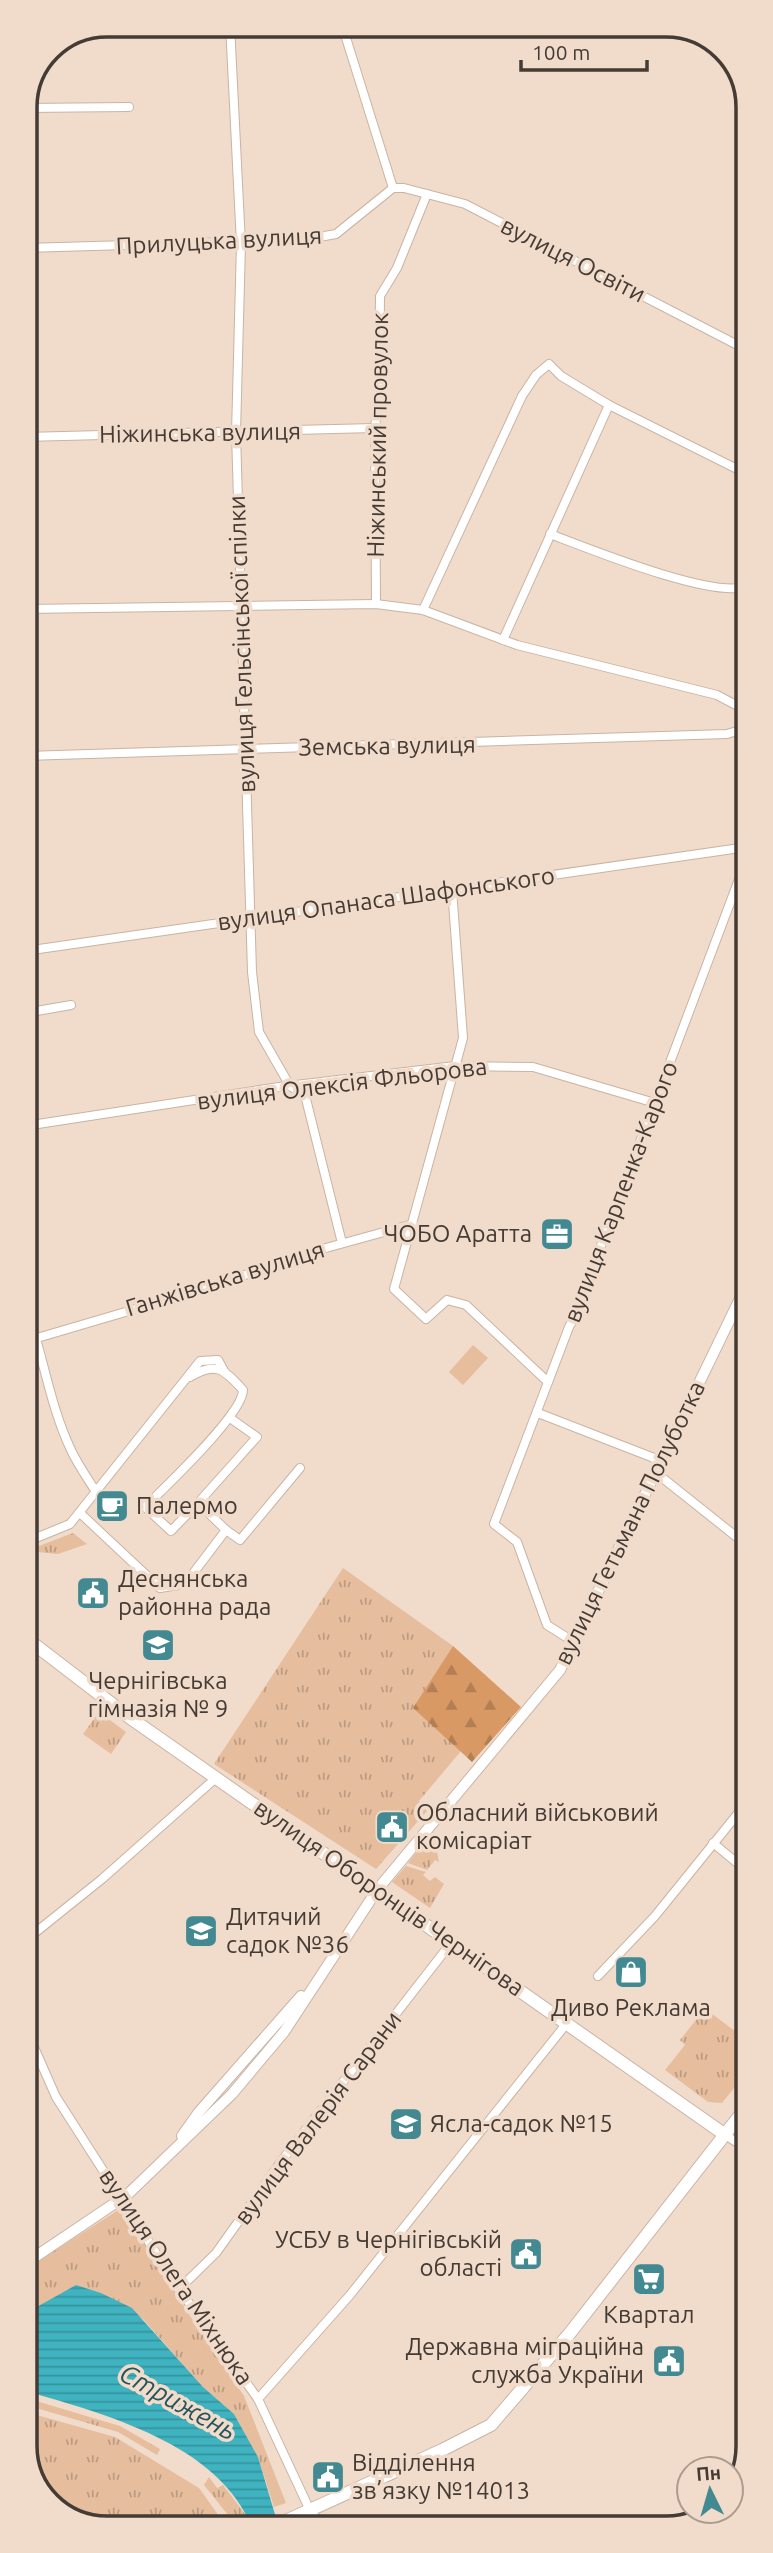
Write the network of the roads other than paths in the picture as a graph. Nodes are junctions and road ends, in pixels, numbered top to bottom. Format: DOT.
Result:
graph roads {
  1 [pos="231,37"];
  2 [pos="346,37"];
  3 [pos="129,107"];
  4 [pos="37,108"];
  5 [pos="393,188"];
  6 [pos="427,194"];
  7 [pos="241,244"];
  8 [pos="37,248"];
  9 [pos="736,344"];
  10 [pos="608,405"];
  11 [pos="375,428"];
  12 [pos="236,433"];
  13 [pos="37,438"];
  14 [pos="736,469"];
  15 [pos="550,534"];
  16 [pos="736,591"];
  17 [pos="376,604"];
  18 [pos="243,605"];
  19 [pos="37,609"];
  20 [pos="423,610"];
  21 [pos="503,640"];
  22 [pos="736,705"];
  23 [pos="736,731"];
  24 [pos="245,749"];
  25 [pos="37,756"];
  26 [pos="736,849"];
  27 [pos="736,887"];
  28 [pos="452,889"];
  29 [pos="251,918"];
  30 [pos="37,949"];
  31 [pos="71,1005"];
  32 [pos="37,1011"];
  33 [pos="455,1066"];
  34 [pos="290,1086"];
  35 [pos="655,1104"];
  36 [pos="37,1124"];
  37 [pos="413,1224"];
  38 [pos="342,1243"];
  39 [pos="736,1307"];
  40 [pos="37,1338"];
  41 [pos="548,1381"];
  42 [pos="538,1413"];
  43 [pos="230,1418"];
  44 [pos="300,1468"];
  45 [pos="657,1468"];
  46 [pos="96,1492"];
  47 [pos="198,1503"];
  48 [pos="80,1513"];
  49 [pos="226,1530"];
  50 [pos="736,1536"];
  51 [pos="37,1538"];
  52 [pos="574,1642"];
  53 [pos="37,1644"];
  54 [pos="217,1777"];
  55 [pos="736,1815"];
  56 [pos="713,1843"];
  57 [pos="736,1862"];
  58 [pos="377,1890"];
  59 [pos="37,1931"];
  60 [pos="452,1943"];
  61 [pos="598,1976"];
  62 [pos="567,2023"];
  63 [pos="37,2054"];
  64 [pos="736,2120"];
  65 [pos="724,2134"];
  66 [pos="736,2142"];
  67 [pos="122,2199"];
  68 [pos="37,2256"];
  69 [pos="179,2289"];
  70 [pos="258,2399"];
  71 [pos="311,2509"];
  72 [pos="297,2516"];
  73 [pos="315,2516"];
  1 -- 7 [label="street, вулиця Гельсінської спілки"];
  2 -- 5 [label="street"];
  3 -- 4 [label="street"];
  5 -- 6 [label="street, вулиця Освіти"];
  5 -- 7 [label="street, Прилуцька вулиця"];
  6 -- 9 [label="street, вулиця Освіти"];
  6 -- 11 [label="street, Ніжинський провулок"];
  7 -- 8 [label="street, Прилуцька вулиця"];
  7 -- 12 [label="street, вулиця Гельсінської спілки"];
  10 -- 14 [label="street"];
  10 -- 15 [label="street"];
  10 -- 20 [label="street"];
  11 -- 12 [label="street, Ніжинська вулиця"];
  11 -- 17 [label="street, Ніжинський провулок"];
  12 -- 13 [label="street, Ніжинська вулиця"];
  12 -- 18 [label="street, вулиця Гельсінської спілки"];
  15 -- 16 [label="street"];
  15 -- 21 [label="street"];
  17 -- 18 [label="street"];
  17 -- 20 [label="street"];
  18 -- 19 [label="street"];
  18 -- 24 [label="street, вулиця Гельсінської спілки"];
  20 -- 21 [label="street"];
  21 -- 22 [label="street"];
  23 -- 24 [label="street, Земська вулиця"];
  24 -- 25 [label="street, Земська вулиця"];
  24 -- 29 [label="street, вулиця Гельсінської спілки"];
  26 -- 28 [label="street, вулиця Опанаса Шафонського"];
  27 -- 35 [label="street, вулиця Карпенка-Карого"];
  28 -- 29 [label="street, вулиця Опанаса Шафонського"];
  28 -- 33 [label="street"];
  29 -- 30 [label="street, вулиця Опанаса Шафонського"];
  29 -- 34 [label="street, вулиця Гельсінської спілки"];
  31 -- 32 [label="street"];
  33 -- 34 [label="street, вулиця Олексія Фльорова"];
  33 -- 35 [label="street, вулиця Олексія Фльорова"];
  33 -- 37 [label="street"];
  34 -- 36 [label="street, вулиця Олексія Фльорова"];
  34 -- 38 [label="street, вулиця Гельсінської спілки"];
  35 -- 41 [label="street, вулиця Карпенка-Карого"];
  37 -- 38 [label="street, Ганжівська вулиця"];
  37 -- 41 [label="street"];
  38 -- 40 [label="street, Ганжівська вулиця"];
  39 -- 45 [label="street, вулиця Гетьмана Полуботка"];
  40 -- 46 [label="street"];
  41 -- 42 [label="street, вулиця Карпенка-Карого"];
  42 -- 45 [label="street"];
  42 -- 52 [label="street, вулиця Карпенка-Карого"];
  43 -- 46 [label="street"];
  43 -- 47 [label="street"];
  43 -- 47 [label="street"];
  44 -- 49 [label="street"];
  45 -- 50 [label="street"];
  45 -- 52 [label="street, вулиця Гетьмана Полуботка"];
  46 -- 48 [label="street"];
  47 -- 49 [label="street"];
  48 -- 49 [label="street"];
  48 -- 51 [label="street"];
  52 -- 58 [label="street, вулиця Гетьмана Полуботка"];
  53 -- 54 [label="main road, вулиця Оборонців Чернігова"];
  54 -- 58 [label="main road, вулиця Оборонців Чернігова"];
  54 -- 59 [label="street"];
  55 -- 56 [label="street"];
  56 -- 57 [label="street"];
  56 -- 61 [label="street"];
  58 -- 60 [label="main road, вулиця Оборонців Чернігова"];
  58 -- 67 [label="street, вулиця Гетьмана Полуботка"];
  60 -- 62 [label="main road, вулиця Оборонців Чернігова"];
  60 -- 69 [label="street, вулиця Валерія Сарани"];
  62 -- 65 [label="main road, вулиця Оборонців Чернігова"];
  62 -- 70 [label="street"];
  63 -- 67 [label="street, вулиця Олега Міхнюка"];
  64 -- 65 [label="main road"];
  65 -- 66 [label="street, вулиця Оборонців Чернігова"];
  65 -- 71 [label="main road"];
  67 -- 68 [label="street, вулиця Гетьмана Полуботка"];
  67 -- 69 [label="street, вулиця Олега Міхнюка"];
  69 -- 70 [label="street, вулиця Олега Міхнюка"];
  70 -- 71 [label="street, вулиця Олега Міхнюка"];
  71 -- 72 [label="main road"];
  71 -- 73 [label="street, вулиця Олега Міхнюка"];
}
